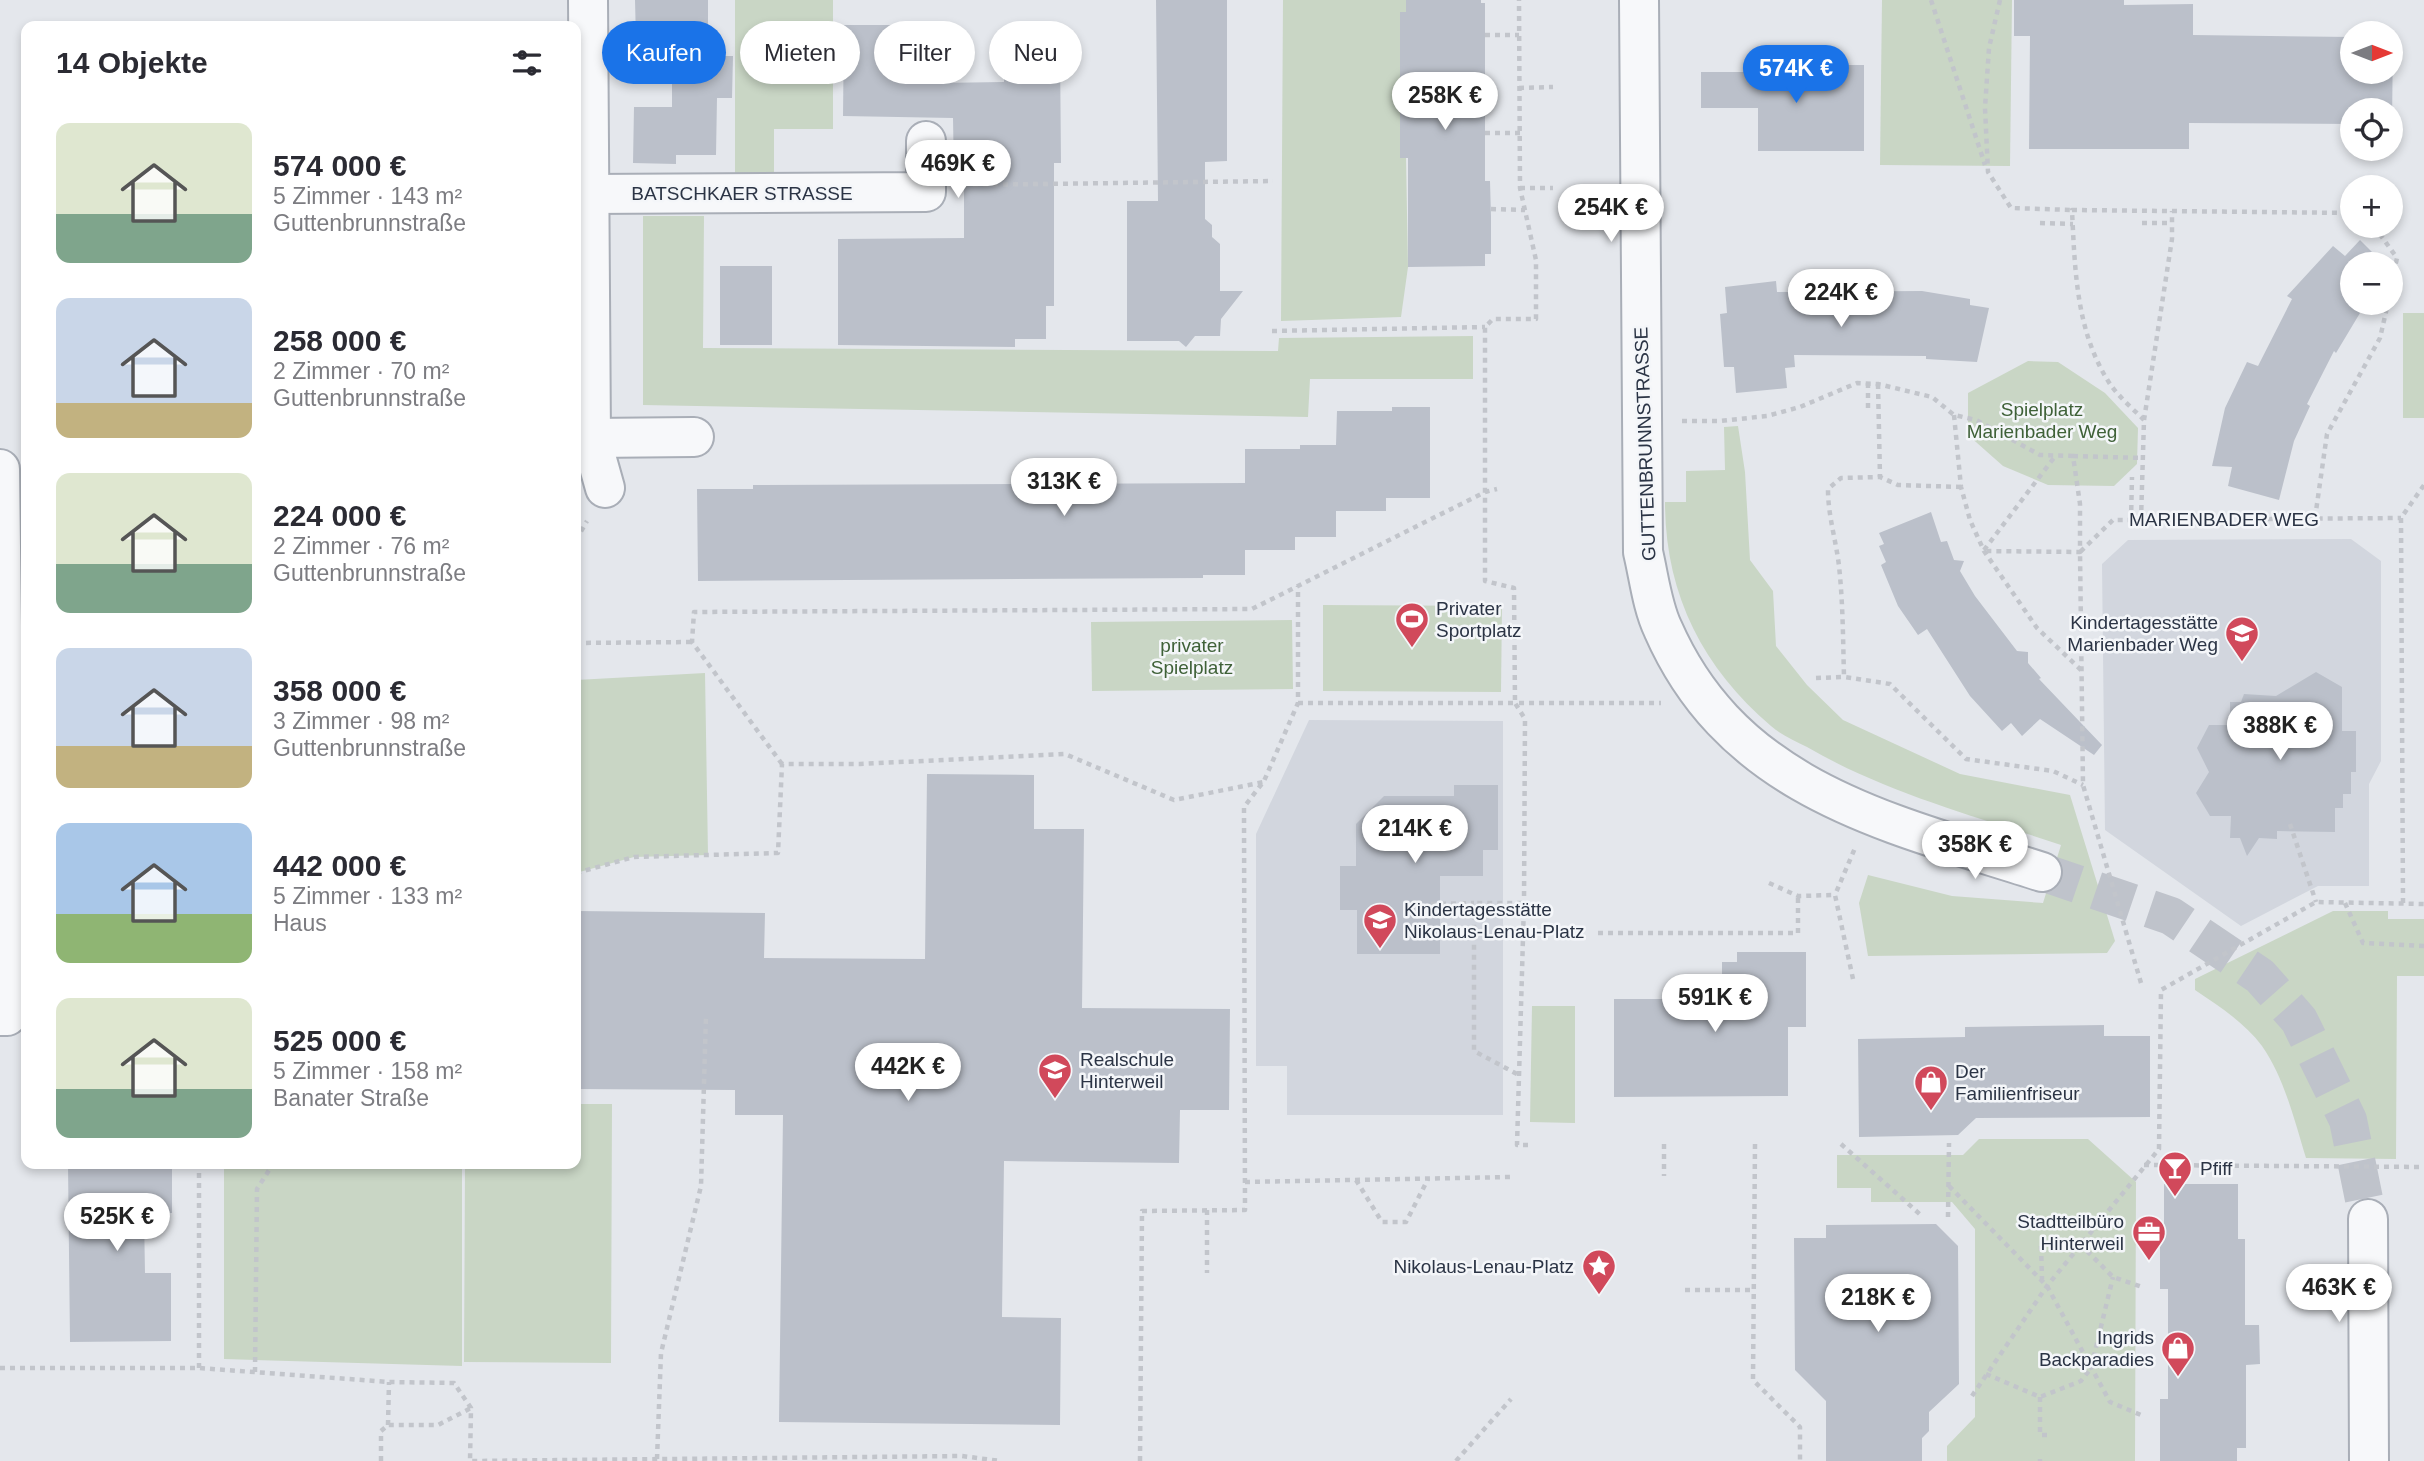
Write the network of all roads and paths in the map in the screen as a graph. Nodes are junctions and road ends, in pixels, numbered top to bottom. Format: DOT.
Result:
graph roads {
  1 [pos="588,0"];
  2 [pos="1519,0"];
  3 [pos="1639,0"];
  4 [pos="1931,0"];
  5 [pos="2000,0"];
  6 [pos="1485,35"];
  7 [pos="1520,35"];
  8 [pos="1520,88"];
  9 [pos="1553,88"];
  10 [pos="1485,133"];
  11 [pos="1520,133"];
  12 [pos="926,141"];
  13 [pos="585,172"];
  14 [pos="1988,172"];
  15 [pos="1273,181"];
  16 [pos="926,186"];
  17 [pos="1520,188"];
  18 [pos="1553,188"];
  19 [pos="1490,209"];
  20 [pos="1525,210"];
  21 [pos="2073,210"];
  22 [pos="2172,211"];
  23 [pos="2340,213"];
  24 [pos="2040,223"];
  25 [pos="2142,223"];
  26 [pos="2172,223"];
  27 [pos="2073,224"];
  28 [pos="2385,315"];
  29 [pos="1485,327"];
  30 [pos="1272,331"];
  31 [pos="1868,383"];
  32 [pos="1878,384"];
  33 [pos="1868,413"];
  34 [pos="1954,415"];
  35 [pos="1670,418"];
  36 [pos="2144,420"];
  37 [pos="694,437"];
  38 [pos="591,438"];
  39 [pos="2056,456"];
  40 [pos="2073,456"];
  41 [pos="2143,458"];
  42 [pos="0,469"];
  43 [pos="1880,477"];
  44 [pos="2132,477"];
  45 [pos="2424,485"];
  46 [pos="1961,487"];
  47 [pos="606,488"];
  48 [pos="1497,489"];
  49 [pos="1485,492"];
  50 [pos="7,515"];
  51 [pos="2315,518"];
  52 [pos="2401,518"];
  53 [pos="2131,520"];
  54 [pos="2141,520"];
  55 [pos="1984,551"];
  56 [pos="2080,552"];
  57 [pos="1298,586"];
  58 [pos="692,642"];
  59 [pos="581,643"];
  60 [pos="2081,671"];
  61 [pos="1844,677"];
  62 [pos="1816,678"];
  63 [pos="1298,703"];
  64 [pos="1515,703"];
  65 [pos="1707,703"];
  66 [pos="782,764"];
  67 [pos="1264,781"];
  68 [pos="2083,785"];
  69 [pos="1870,815"];
  70 [pos="2290,824"];
  71 [pos="581,872"];
  72 [pos="2042,872"];
  73 [pos="1769,883"];
  74 [pos="1835,895"];
  75 [pos="1798,896"];
  76 [pos="2316,902"];
  77 [pos="2346,902"];
  78 [pos="1474,903"];
  79 [pos="1524,903"];
  80 [pos="2403,903"];
  81 [pos="1432,904"];
  82 [pos="2424,904"];
  83 [pos="1598,933"];
  84 [pos="2424,946"];
  85 [pos="1853,979"];
  86 [pos="2141,983"];
  87 [pos="706,1015"];
  88 [pos="0,1016"];
  89 [pos="1517,1074"];
  90 [pos="1841,1143"];
  91 [pos="1949,1143"];
  92 [pos="1664,1144"];
  93 [pos="1755,1144"];
  94 [pos="1528,1145"];
  95 [pos="2143,1165"];
  96 [pos="2424,1167"];
  97 [pos="199,1169"];
  98 [pos="270,1169"];
  99 [pos="1664,1176"];
  100 [pos="1510,1177"];
  101 [pos="1429,1178"];
  102 [pos="1356,1180"];
  103 [pos="1245,1182"];
  104 [pos="1948,1186"];
  105 [pos="1207,1210"];
  106 [pos="1923,1217"];
  107 [pos="1948,1217"];
  108 [pos="2368,1219"];
  109 [pos="2080,1244"];
  110 [pos="2041,1246"];
  111 [pos="1207,1273"];
  112 [pos="2113,1277"];
  113 [pos="2042,1280"];
  114 [pos="2047,1286"];
  115 [pos="2142,1287"];
  116 [pos="1685,1290"];
  117 [pos="1755,1290"];
  118 [pos="0,1368"];
  119 [pos="199,1368"];
  120 [pos="2091,1368"];
  121 [pos="255,1372"];
  122 [pos="1986,1374"];
  123 [pos="389,1382"];
  124 [pos="1972,1396"];
  125 [pos="2040,1397"];
  126 [pos="1511,1399"];
  127 [pos="471,1408"];
  128 [pos="2141,1415"];
  129 [pos="388,1425"];
  130 [pos="2048,1435"];
  131 [pos="962,1458"];
  132 [pos="657,1459"];
  133 [pos="381,1461"];
  134 [pos="1000,1461"];
  135 [pos="1140,1461"];
  136 [pos="1456,1461"];
  137 [pos="1800,1461"];
  138 [pos="2369,1461"];
  1 -- 13 [label="street"];
  2 -- 7 [label="path"];
  3 -- 65 [label="street, GUTTENBRUNNSTRASSE"];
  4 -- 14 [label="path"];
  5 -- 14 [label="path"];
  6 -- 7 [label="path"];
  7 -- 8 [label="path"];
  8 -- 9 [label="path"];
  8 -- 11 [label="path"];
  10 -- 11 [label="path"];
  11 -- 17 [label="path"];
  12 -- 16 [label="street"];
  13 -- 16 [label="street, BATSCHKAER STRASSE"];
  13 -- 38 [label="street"];
  14 -- 21 [label="path"];
  15 -- 16 [label="path"];
  17 -- 18 [label="path"];
  17 -- 20 [label="path"];
  19 -- 20 [label="path"];
  20 -- 29 [label="path"];
  21 -- 22 [label="path"];
  21 -- 27 [label="path"];
  22 -- 23 [label="path"];
  22 -- 26 [label="path"];
  24 -- 27 [label="path"];
  25 -- 26 [label="path"];
  26 -- 36 [label="path"];
  27 -- 36 [label="path"];
  28 -- 51 [label="path"];
  29 -- 30 [label="path"];
  29 -- 49 [label="path"];
  31 -- 32 [label="path"];
  31 -- 33 [label="path"];
  31 -- 35 [label="path"];
  32 -- 34 [label="path"];
  32 -- 43 [label="path"];
  34 -- 39 [label="path"];
  34 -- 46 [label="path"];
  36 -- 41 [label="path"];
  37 -- 38 [label="street"];
  38 -- 47 [label="street"];
  39 -- 40 [label="path"];
  39 -- 55 [label="path"];
  40 -- 41 [label="path"];
  40 -- 56 [label="path"];
  41 -- 54 [label="path"];
  42 -- 50 [label="street"];
  43 -- 46 [label="path"];
  43 -- 61 [label="path"];
  44 -- 53 [label="path"];
  45 -- 52 [label="path"];
  46 -- 55 [label="path"];
  48 -- 49 [label="path"];
  49 -- 57 [label="path"];
  49 -- 64 [label="path"];
  50 -- 88 [label="street"];
  51 -- 52 [label="path, MARIENBADER WEG"];
  51 -- 54 [label="path, MARIENBADER WEG"];
  52 -- 80 [label="path"];
  53 -- 54 [label="path, MARIENBADER WEG"];
  53 -- 56 [label="path, MARIENBADER WEG"];
  55 -- 56 [label="path"];
  55 -- 60 [label="path"];
  56 -- 60 [label="path"];
  57 -- 58 [label="path"];
  57 -- 63 [label="path"];
  58 -- 59 [label="path"];
  58 -- 66 [label="path"];
  60 -- 68 [label="path"];
  61 -- 62 [label="path"];
  61 -- 68 [label="path"];
  63 -- 64 [label="path"];
  63 -- 67 [label="path"];
  64 -- 65 [label="path"];
  64 -- 79 [label="path"];
  65 -- 69 [label="street, GUTTENBRUNNSTRASSE"];
  66 -- 67 [label="path"];
  66 -- 71 [label="path"];
  67 -- 103 [label="path"];
  68 -- 86 [label="path"];
  69 -- 72 [label="street, GUTTENBRUNNSTRASSE"];
  69 -- 74 [label="path"];
  70 -- 76 [label="path"];
  73 -- 75 [label="path"];
  74 -- 75 [label="path"];
  74 -- 85 [label="path"];
  75 -- 83 [label="path"];
  76 -- 77 [label="path"];
  76 -- 95 [label="path"];
  77 -- 80 [label="path"];
  77 -- 84 [label="path"];
  78 -- 79 [label="path"];
  78 -- 81 [label="path"];
  78 -- 89 [label="path"];
  79 -- 89 [label="path"];
  80 -- 82 [label="path"];
  87 -- 132 [label="path"];
  89 -- 94 [label="path"];
  90 -- 106 [label="path"];
  91 -- 104 [label="path"];
  92 -- 99 [label="path"];
  93 -- 117 [label="path"];
  95 -- 96 [label="path"];
  95 -- 109 [label="path"];
  97 -- 119 [label="path"];
  98 -- 121 [label="path"];
  100 -- 101 [label="path"];
  101 -- 102 [label="path"];
  101 -- 102 [label="path"];
  102 -- 103 [label="path"];
  103 -- 105 [label="path"];
  104 -- 107 [label="path"];
  104 -- 113 [label="path"];
  105 -- 111 [label="path"];
  105 -- 135 [label="path"];
  108 -- 138 [label="street"];
  109 -- 112 [label="path"];
  109 -- 114 [label="path"];
  110 -- 113 [label="path"];
  112 -- 115 [label="path"];
  112 -- 120 [label="path"];
  113 -- 114 [label="path"];
  114 -- 120 [label="path"];
  114 -- 122 [label="path"];
  116 -- 117 [label="path"];
  117 -- 137 [label="path"];
  118 -- 119 [label="path"];
  119 -- 121 [label="path"];
  120 -- 125 [label="path"];
  120 -- 128 [label="path"];
  121 -- 123 [label="path"];
  122 -- 124 [label="path"];
  122 -- 125 [label="path"];
  123 -- 127 [label="path"];
  123 -- 129 [label="path"];
  125 -- 130 [label="path"];
  126 -- 136 [label="path"];
  127 -- 129 [label="path"];
  127 -- 132 [label="path"];
  129 -- 133 [label="path"];
  131 -- 132 [label="path"];
  131 -- 134 [label="path"];
}
